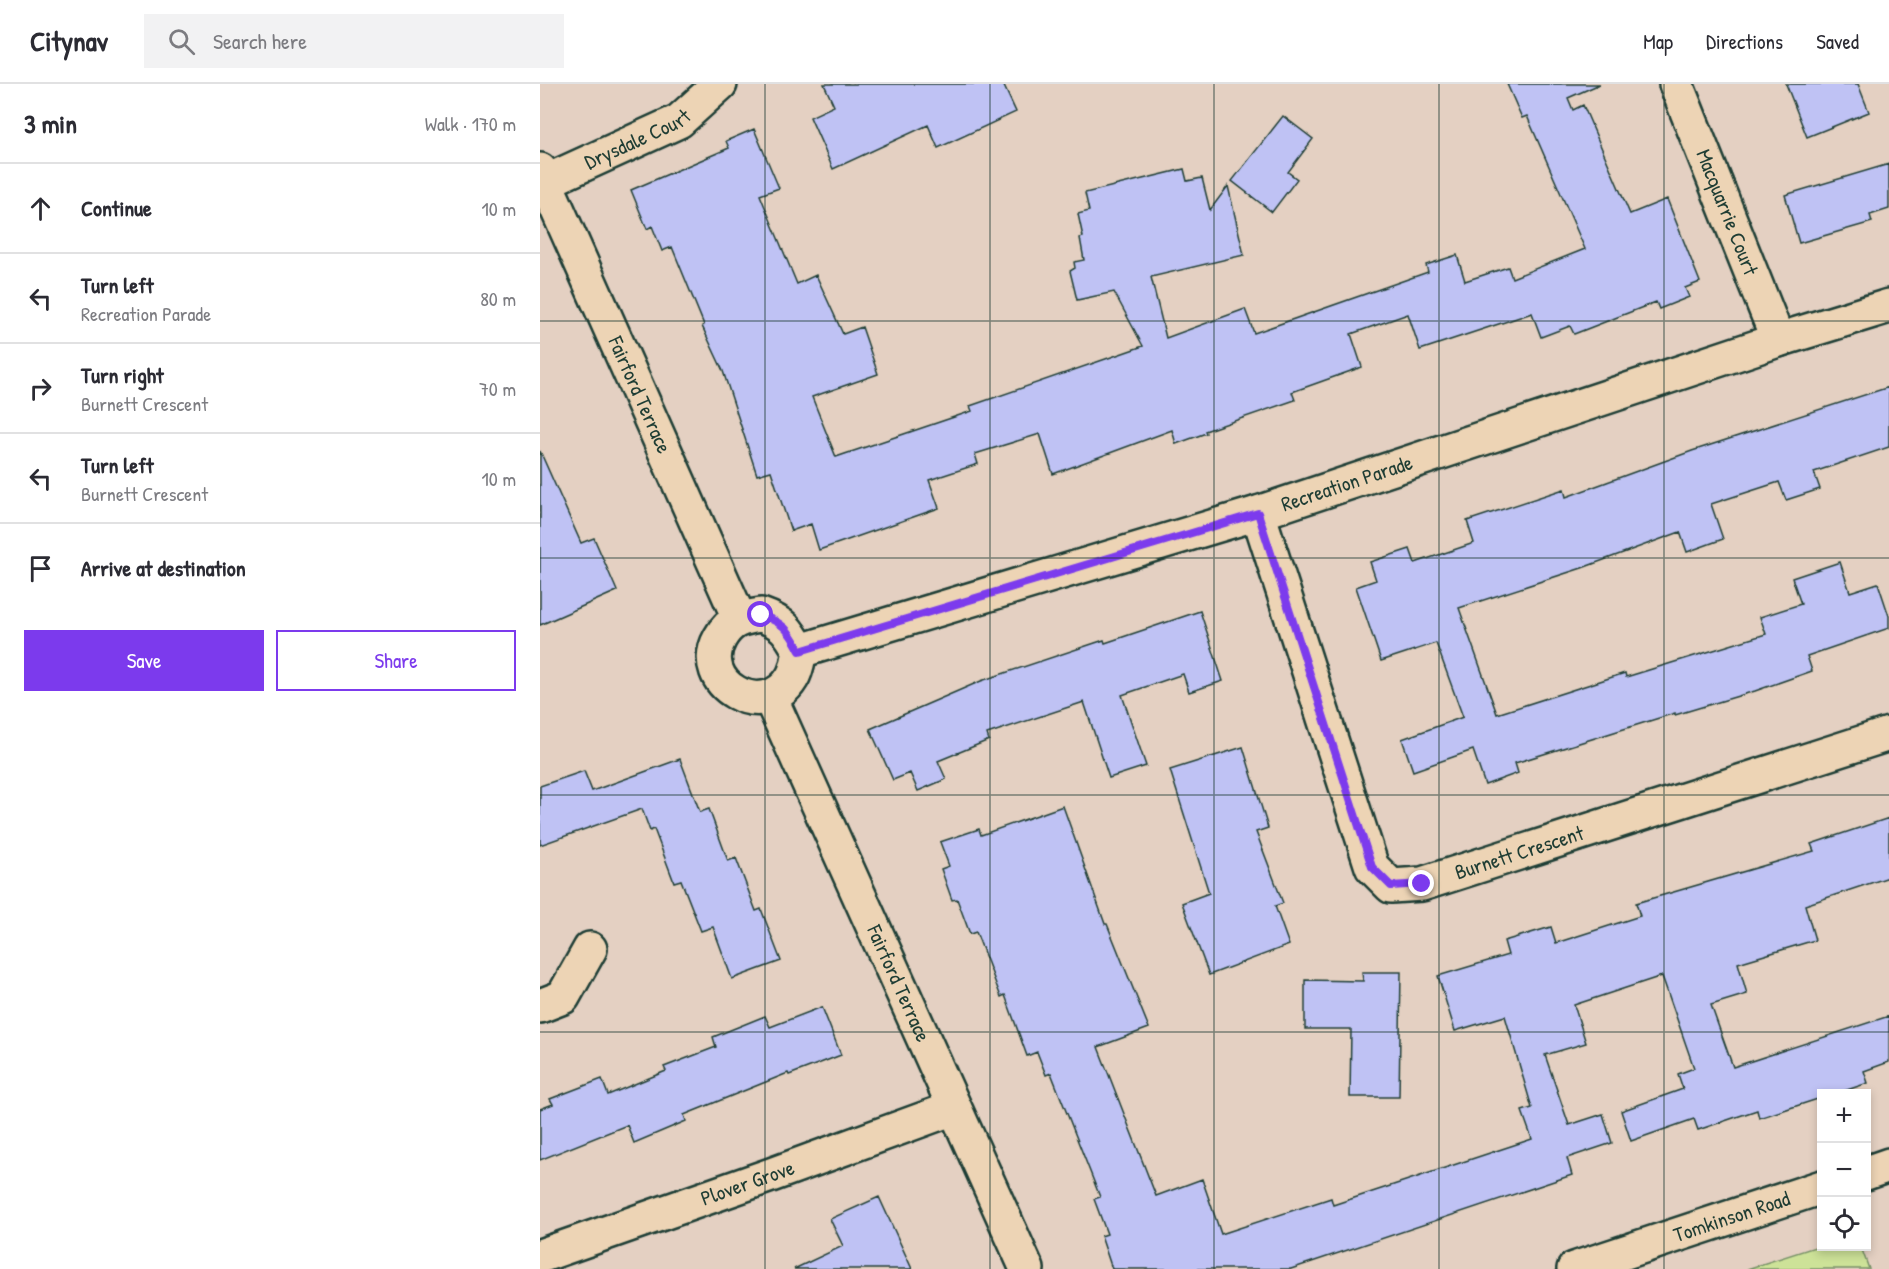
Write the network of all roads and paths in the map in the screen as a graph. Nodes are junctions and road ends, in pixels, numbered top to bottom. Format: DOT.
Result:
graph roads {
  1 [pos="720,84"];
  2 [pos="1676,84"];
  3 [pos="543,176"];
  4 [pos="1889,306"];
  5 [pos="1778,340"];
  6 [pos="1258,513"];
  7 [pos="739,618"];
  8 [pos="800,651"];
  9 [pos="770,697"];
  10 [pos="1889,734"];
  11 [pos="590,949"];
  12 [pos="540,1006"];
  13 [pos="954,1108"];
  14 [pos="1889,1165"];
  15 [pos="1871,1171"];
  16 [pos="1817,1188"];
  17 [pos="540,1256"];
  18 [pos="1027,1269"];
  19 [pos="1574,1269"];
  1 -- 3 [label="street, Drysdale Court"];
  2 -- 5 [label="street, Macquarrie Court"];
  3 -- 7 [label="street, Fairford Terrace"];
  4 -- 5 [label="street, Recreation Parade"];
  5 -- 6 [label="street, Recreation Parade"];
  6 -- 8 [label="street, Recreation Parade"];
  6 -- 10 [label="street, Burnett Crescent"];
  7 -- 8 [label="street"];
  7 -- 9 [label="street"];
  8 -- 9 [label="street"];
  9 -- 13 [label="street, Fairford Terrace"];
  11 -- 12 [label="street"];
  13 -- 17 [label="street, Plover Grove"];
  13 -- 18 [label="street, Fairford Terrace"];
  14 -- 15 [label="street"];
  16 -- 19 [label="street, Tomkinson Road"];
}
